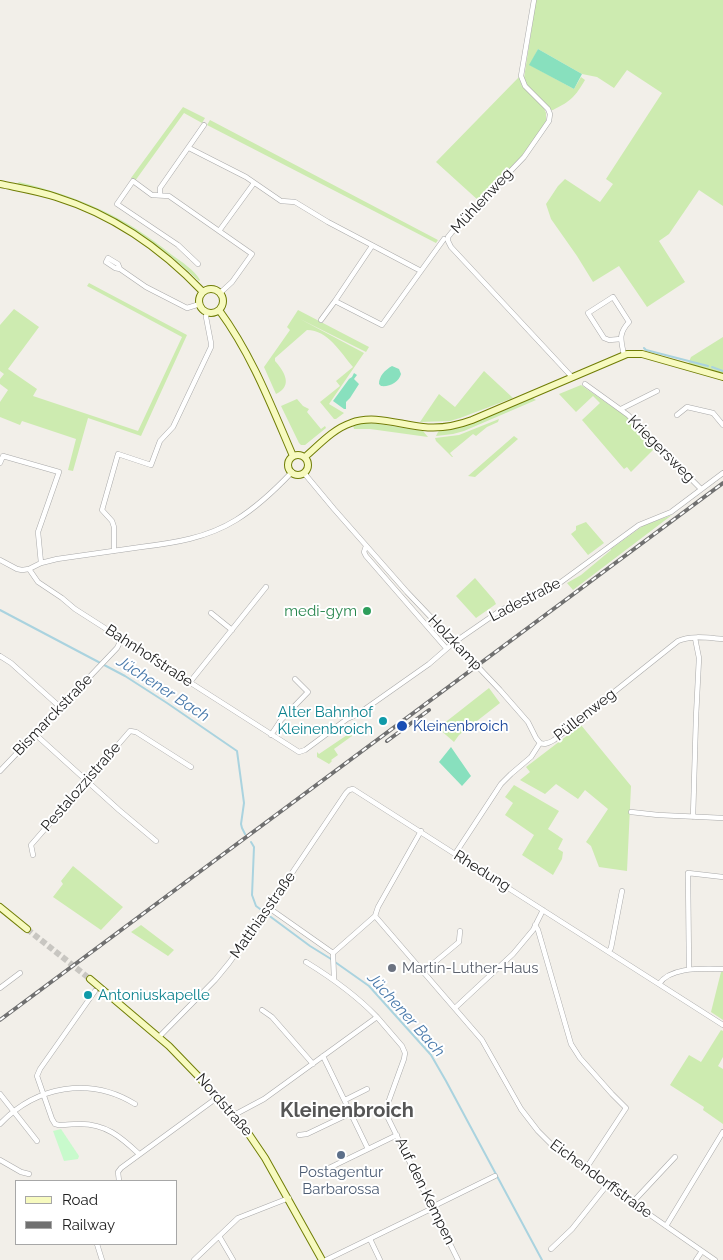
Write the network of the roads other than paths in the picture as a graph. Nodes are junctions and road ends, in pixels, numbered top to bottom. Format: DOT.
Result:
graph roads {
  1 [pos="534,0"];
  2 [pos="204,125"];
  3 [pos="189,148"];
  4 [pos="254,183"];
  5 [pos="0,184"];
  6 [pos="160,195"];
  7 [pos="219,231"];
  8 [pos="444,239"];
  9 [pos="372,246"];
  10 [pos="198,264"];
  11 [pos="120,269"];
  12 [pos="421,271"];
  13 [pos="203,292"];
  14 [pos="220,293"];
  15 [pos="335,301"];
  16 [pos="200,304"];
  17 [pos="219,310"];
  18 [pos="207,312"];
  19 [pos="321,320"];
  20 [pos="621,339"];
  21 [pos="624,355"];
  22 [pos="572,377"];
  23 [pos="723,377"];
  24 [pos="585,384"];
  25 [pos="657,390"];
  26 [pos="621,410"];
  27 [pos="677,415"];
  28 [pos="723,425"];
  29 [pos="293,456"];
  30 [pos="305,457"];
  31 [pos="0,463"];
  32 [pos="292,472"];
  33 [pos="304,472"];
  34 [pos="723,473"];
  35 [pos="701,489"];
  36 [pos="366,546"];
  37 [pos="114,551"];
  38 [pos="0,560"];
  39 [pos="42,563"];
  40 [pos="28,569"];
  41 [pos="266,587"];
  42 [pos="210,612"];
  43 [pos="232,630"];
  44 [pos="117,636"];
  45 [pos="695,638"];
  46 [pos="723,639"];
  47 [pos="449,646"];
  48 [pos="0,656"];
  49 [pos="295,679"];
  50 [pos="190,682"];
  51 [pos="60,707"];
  52 [pos="35,734"];
  53 [pos="271,735"];
  54 [pos="540,742"];
  55 [pos="302,752"];
  56 [pos="191,767"];
  57 [pos="0,771"];
  58 [pos="87,780"];
  59 [pos="357,790"];
  60 [pos="631,812"];
  61 [pos="693,817"];
  62 [pos="723,818"];
  63 [pos="421,831"];
  64 [pos="156,841"];
  65 [pos="455,854"];
  66 [pos="33,855"];
  67 [pos="723,877"];
  68 [pos="622,891"];
  69 [pos="0,907"];
  70 [pos="268,909"];
  71 [pos="543,910"];
  72 [pos="375,916"];
  73 [pos="535,925"];
  74 [pos="27,929"];
  75 [pos="460,932"];
  76 [pos="608,951"];
  77 [pos="333,954"];
  78 [pos="306,962"];
  79 [pos="689,969"];
  80 [pos="723,969"];
  81 [pos="423,972"];
  82 [pos="20,973"];
  83 [pos="90,979"];
  84 [pos="334,979"];
  85 [pos="659,984"];
  86 [pos="0,988"];
  87 [pos="95,991"];
  88 [pos="455,1008"];
  89 [pos="262,1010"];
  90 [pos="377,1017"];
  91 [pos="723,1025"];
  92 [pos="159,1037"];
  93 [pos="323,1056"];
  94 [pos="313,1064"];
  95 [pos="368,1089"];
  96 [pos="0,1094"];
  97 [pos="43,1094"];
  98 [pos="218,1097"];
  99 [pos="345,1100"];
  100 [pos="135,1104"];
  101 [pos="13,1111"];
  102 [pos="351,1113"];
  103 [pos="234,1115"];
  104 [pos="0,1124"];
  105 [pos="723,1132"];
  106 [pos="299,1135"];
  107 [pos="397,1135"];
  108 [pos="36,1141"];
  109 [pos="368,1149"];
  110 [pos="139,1154"];
  111 [pos="675,1157"];
  112 [pos="0,1160"];
  113 [pos="327,1169"];
  114 [pos="585,1170"];
  115 [pos="29,1174"];
  116 [pos="495,1176"];
  117 [pos="119,1180"];
  118 [pos="607,1185"];
  119 [pos="289,1198"];
  120 [pos="632,1203"];
  121 [pos="433,1208"];
  122 [pos="666,1226"];
  123 [pos="219,1236"];
  124 [pos="370,1240"];
  125 [pos="97,1245"];
  126 [pos="551,1249"];
  127 [pos="702,1251"];
  128 [pos="322,1259"];
  129 [pos="102,1260"];
  130 [pos="194,1260"];
  131 [pos="232,1260"];
  132 [pos="380,1260"];
  133 [pos="458,1260"];
  134 [pos="696,1260"];
  135 [pos="716,1260"];
  1 -- 22 [label="street, Mühlenweg"];
  2 -- 3 [label="street"];
  3 -- 4 [label="street"];
  3 -- 6 [label="street"];
  4 -- 7 [label="street"];
  4 -- 9 [label="street"];
  5 -- 13 [label="street"];
  6 -- 7 [label="street"];
  6 -- 10 [label="street"];
  7 -- 14 [label="street"];
  8 -- 12 [label="street"];
  9 -- 12 [label="street"];
  9 -- 15 [label="street"];
  11 -- 16 [label="street"];
  12 -- 15 [label="street"];
  13 -- 14 [label="street"];
  13 -- 16 [label="street"];
  14 -- 17 [label="street"];
  15 -- 19 [label="street"];
  16 -- 18 [label="street"];
  17 -- 18 [label="street"];
  17 -- 29 [label="street"];
  18 -- 37 [label="street"];
  20 -- 20 [label="street"];
  20 -- 21 [label="street"];
  21 -- 22 [label="street"];
  21 -- 23 [label="street"];
  22 -- 30 [label="street"];
  24 -- 26 [label="street, Kriegersweg"];
  25 -- 26 [label="street, Kriegersweg"];
  26 -- 35 [label="street, Kriegersweg"];
  27 -- 28 [label="street"];
  29 -- 30 [label="street"];
  29 -- 32 [label="street"];
  30 -- 33 [label="street"];
  31 -- 39 [label="street"];
  32 -- 33 [label="street"];
  32 -- 37 [label="street"];
  33 -- 36 [label="street, Holzkamp"];
  34 -- 35 [label="street, Ladestraße"];
  35 -- 47 [label="street, Ladestraße, bridge"];
  36 -- 47 [label="street, Holzkamp"];
  36 -- 54 [label="street, Holzkamp"];
  37 -- 39 [label="street"];
  38 -- 40 [label="street"];
  39 -- 40 [label="street"];
  40 -- 44 [label="street, Bahnhofstraße"];
  41 -- 43 [label="street"];
  42 -- 43 [label="street"];
  43 -- 50 [label="street"];
  44 -- 50 [label="street, Bahnhofstraße"];
  44 -- 51 [label="street, Bismarckstraße"];
  45 -- 46 [label="street, Püllenweg"];
  45 -- 54 [label="street, Püllenweg"];
  45 -- 61 [label="street"];
  47 -- 55 [label="street, Ladestraße"];
  48 -- 51 [label="street"];
  49 -- 53 [label="street"];
  50 -- 53 [label="street, Bahnhofstraße"];
  51 -- 52 [label="street, Bismarckstraße"];
  52 -- 57 [label="street, Bismarckstraße"];
  52 -- 58 [label="street"];
  53 -- 55 [label="street, Bahnhofstraße"];
  54 -- 65 [label="street, Püllenweg"];
  56 -- 58 [label="street, Pestalozzistraße"];
  58 -- 64 [label="street"];
  58 -- 66 [label="street, Pestalozzistraße"];
  59 -- 63 [label="street, Rhedung"];
  59 -- 70 [label="street, Matthiasstraße"];
  60 -- 61 [label="street"];
  61 -- 62 [label="street"];
  63 -- 65 [label="street, Rhedung"];
  63 -- 72 [label="street"];
  65 -- 71 [label="street, Rhedung"];
  67 -- 79 [label="street"];
  68 -- 76 [label="street"];
  69 -- 74 [label="street"];
  70 -- 77 [label="street"];
  70 -- 92 [label="street, Matthiasstraße"];
  71 -- 73 [label="street"];
  71 -- 76 [label="street, Rhedung"];
  72 -- 77 [label="street"];
  72 -- 81 [label="street, Eichendorffstraße"];
  73 -- 88 [label="street"];
  73 -- 114 [label="street"];
  75 -- 81 [label="street"];
  76 -- 85 [label="street, Rhedung"];
  77 -- 84 [label="street"];
  78 -- 84 [label="street, Auf den Kempen"];
  79 -- 80 [label="street"];
  79 -- 85 [label="street"];
  81 -- 88 [label="street, Eichendorffstraße"];
  82 -- 86 [label="street"];
  83 -- 92 [label="street, Nordstraße"];
  84 -- 90 [label="street, Auf den Kempen"];
  85 -- 91 [label="street, Rhedung"];
  87 -- 97 [label="street"];
  88 -- 114 [label="street, Eichendorffstraße"];
  89 -- 94 [label="street"];
  90 -- 93 [label="street"];
  90 -- 107 [label="street, Auf den Kempen"];
  92 -- 98 [label="street, Nordstraße"];
  93 -- 94 [label="street"];
  93 -- 99 [label="street"];
  94 -- 103 [label="street"];
  95 -- 99 [label="street"];
  96 -- 101 [label="street"];
  97 -- 100 [label="street"];
  97 -- 101 [label="street"];
  97 -- 110 [label="street"];
  98 -- 103 [label="street, Nordstraße"];
  98 -- 110 [label="street"];
  99 -- 102 [label="street"];
  101 -- 104 [label="street"];
  101 -- 108 [label="street"];
  102 -- 106 [label="street"];
  102 -- 109 [label="street"];
  103 -- 119 [label="street, Nordstraße"];
  105 -- 122 [label="street"];
  107 -- 109 [label="street"];
  107 -- 121 [label="street, Auf den Kempen"];
  109 -- 113 [label="street"];
  110 -- 117 [label="street"];
  111 -- 120 [label="street"];
  112 -- 115 [label="street"];
  114 -- 118 [label="street, Eichendorffstraße"];
  116 -- 121 [label="street"];
  118 -- 120 [label="street, Eichendorffstraße"];
  118 -- 126 [label="street"];
  119 -- 123 [label="street"];
  119 -- 128 [label="street, Nordstraße"];
  120 -- 122 [label="street, Eichendorffstraße"];
  121 -- 124 [label="street"];
  121 -- 133 [label="street, Auf den Kempen"];
  122 -- 127 [label="street, Eichendorffstraße"];
  123 -- 130 [label="street"];
  123 -- 131 [label="street"];
  124 -- 128 [label="street"];
  124 -- 132 [label="street"];
  125 -- 129 [label="street"];
  127 -- 134 [label="street"];
  127 -- 135 [label="street, Eichendorffstraße"];
}
